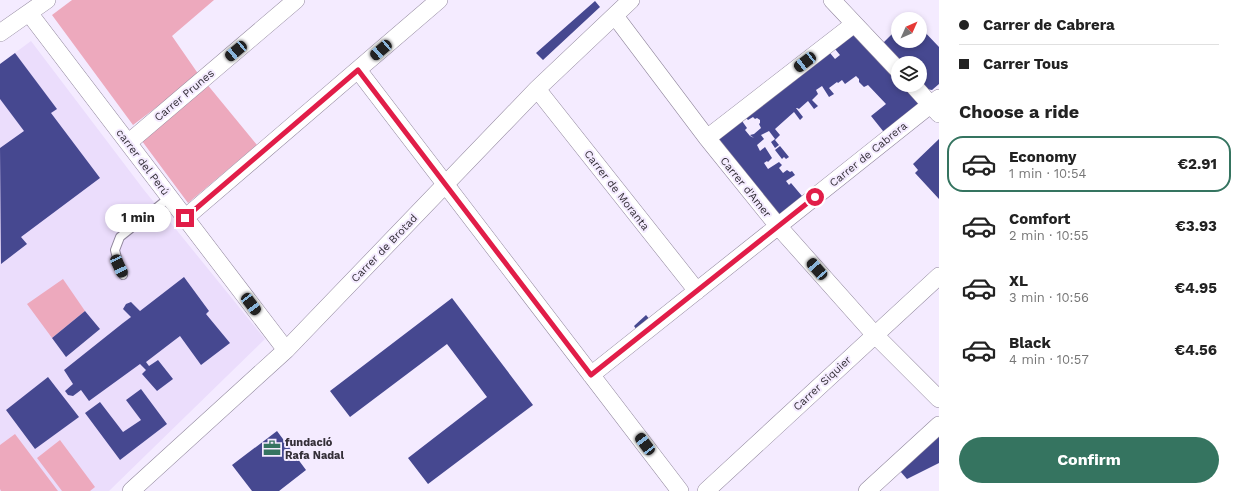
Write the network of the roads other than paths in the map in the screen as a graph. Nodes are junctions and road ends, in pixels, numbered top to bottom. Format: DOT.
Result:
graph roads {
  1 [pos="47,0"];
  2 [pos="296,0"];
  3 [pos="439,0"];
  4 [pos="631,0"];
  5 [pos="832,0"];
  6 [pos="29,13"];
  7 [pos="615,16"];
  8 [pos="854,24"];
  9 [pos="0,33"];
  10 [pos="891,63"];
  11 [pos="358,70"];
  12 [pos="537,89"];
  13 [pos="920,92"];
  14 [pos="936,105"];
  15 [pos="707,138"];
  16 [pos="128,143"];
  17 [pos="446,185"];
  18 [pos="170,197"];
  19 [pos="185,218"];
  20 [pos="778,226"];
  21 [pos="123,275"];
  22 [pos="939,276"];
  23 [pos="697,291"];
  24 [pos="875,335"];
  25 [pos="286,350"];
  26 [pos="591,375"];
  27 [pos="939,400"];
  28 [pos="939,425"];
  29 [pos="131,491"];
  30 [pos="680,491"];
  31 [pos="706,491"];
  32 [pos="868,491"];
  1 -- 6 [label="street"];
  2 -- 16 [label="street, Carrer Prunes"];
  3 -- 11 [label="street"];
  4 -- 7 [label="street, Carrer de Brotad"];
  5 -- 8 [label="street"];
  6 -- 9 [label="street"];
  6 -- 16 [label="street, carrer del Perú"];
  7 -- 12 [label="street, Carrer de Brotad"];
  7 -- 15 [label="street, Carrer d'Amer"];
  8 -- 10 [label="street"];
  8 -- 15 [label="street"];
  11 -- 17 [label="street"];
  11 -- 19 [label="street"];
  12 -- 17 [label="street, Carrer de Brotad"];
  12 -- 23 [label="street, Carrer de Moranta"];
  13 -- 14 [label="street"];
  14 -- 20 [label="street, Carrer de Cabrera"];
  15 -- 20 [label="street, Carrer d'Amer"];
  16 -- 18 [label="street, carrer del Perú"];
  17 -- 25 [label="street, Carrer de Brotad"];
  17 -- 26 [label="street"];
  18 -- 19 [label="street, carrer del Perú"];
  18 -- 21 [label="lane"];
  19 -- 25 [label="street, carrer del Perú"];
  20 -- 23 [label="street, Carrer de Cabrera"];
  20 -- 24 [label="street, Carrer d'Amer"];
  22 -- 24 [label="street, Carrer Siquier"];
  23 -- 26 [label="street, Carrer de Cabrera"];
  24 -- 27 [label="street, Carrer d'Amer"];
  24 -- 31 [label="street, Carrer Siquier"];
  25 -- 29 [label="street, Carrer de Brotad"];
  26 -- 30 [label="street"];
  28 -- 32 [label="street"];
}
